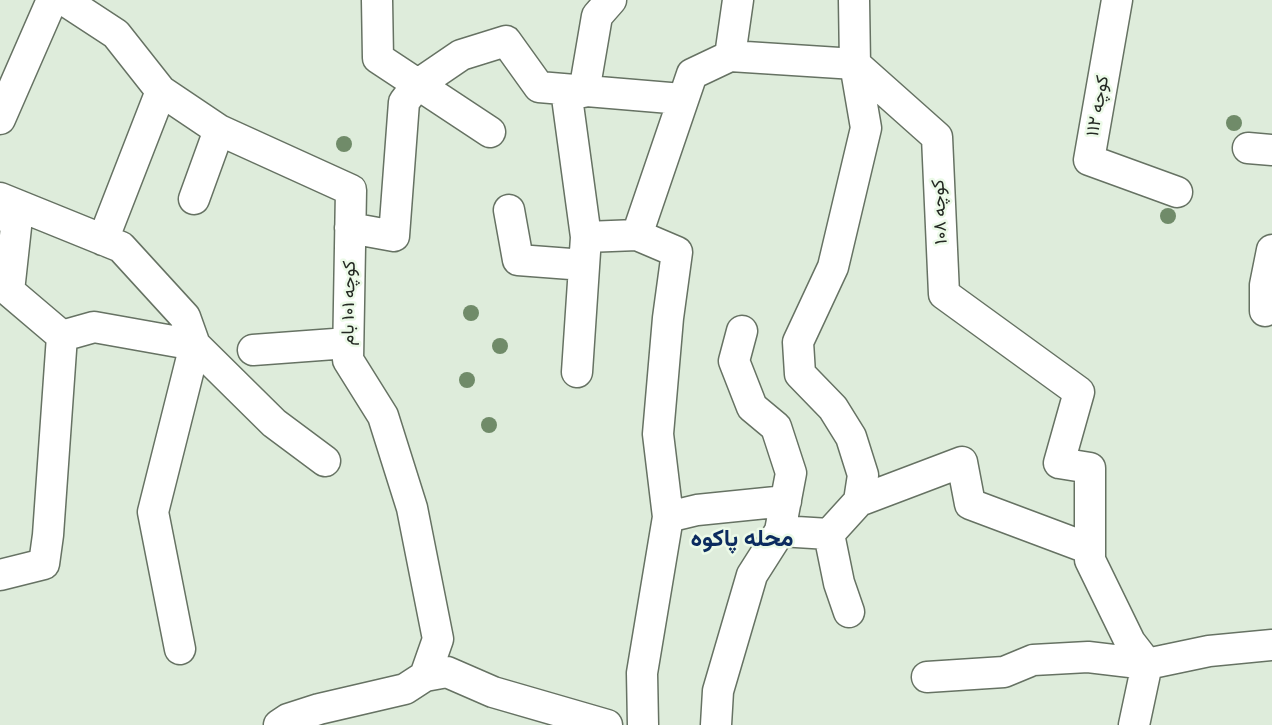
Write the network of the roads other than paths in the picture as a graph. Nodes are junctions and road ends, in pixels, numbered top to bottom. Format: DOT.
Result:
graph roads {
  1 [pos="52,0"];
  2 [pos="64,0"];
  3 [pos="377,0"];
  4 [pos="611,0"];
  5 [pos="738,0"];
  6 [pos="854,0"];
  7 [pos="1117,0"];
  8 [pos="730,56"];
  9 [pos="855,64"];
  10 [pos="417,85"];
  11 [pos="161,91"];
  12 [pos="575,91"];
  13 [pos="682,99"];
  14 [pos="0,119"];
  15 [pos="219,130"];
  16 [pos="490,132"];
  17 [pos="1177,192"];
  18 [pos="0,198"];
  19 [pos="194,200"];
  20 [pos="0,204"];
  21 [pos="509,210"];
  22 [pos="350,228"];
  23 [pos="637,234"];
  24 [pos="103,240"];
  25 [pos="1272,250"];
  26 [pos="585,251"];
  27 [pos="1265,311"];
  28 [pos="741,331"];
  29 [pos="62,336"];
  30 [pos="348,343"];
  31 [pos="195,345"];
  32 [pos="253,349"];
  33 [pos="577,372"];
  34 [pos="325,461"];
  35 [pos="786,501"];
  36 [pos="859,501"];
  37 [pos="668,517"];
  38 [pos="780,531"];
  39 [pos="829,534"];
  40 [pos="1090,549"];
  41 [pos="0,575"];
  42 [pos="849,612"];
  43 [pos="1272,645"];
  44 [pos="180,649"];
  45 [pos="1147,664"];
  46 [pos="425,676"];
  47 [pos="927,677"];
  48 [pos="279,725"];
  49 [pos="607,725"];
  50 [pos="643,725"];
  51 [pos="716,725"];
  52 [pos="1134,725"];
  1 -- 14 [label="street"];
  2 -- 11 [label="street, کوچه ۱۰۱ بام"];
  3 -- 10 [label="street"];
  4 -- 12 [label="street"];
  5 -- 8 [label="street"];
  6 -- 9 [label="street"];
  7 -- 17 [label="street, کوچه ۱۱۲"];
  8 -- 9 [label="street"];
  8 -- 13 [label="street"];
  9 -- 36 [label="street"];
  9 -- 40 [label="street, کوچه ۱۰۸"];
  10 -- 12 [label="street"];
  10 -- 16 [label="street"];
  10 -- 22 [label="street"];
  11 -- 15 [label="street, کوچه ۱۰۱ بام"];
  11 -- 24 [label="street"];
  12 -- 13 [label="street"];
  12 -- 26 [label="street"];
  13 -- 23 [label="street"];
  15 -- 19 [label="street"];
  15 -- 22 [label="street, کوچه ۱۰۱ بام"];
  18 -- 24 [label="street"];
  20 -- 29 [label="street"];
  21 -- 26 [label="street"];
  22 -- 30 [label="street, کوچه ۱۰۱ بام"];
  23 -- 26 [label="street"];
  23 -- 37 [label="street"];
  24 -- 31 [label="street"];
  25 -- 27 [label="street"];
  26 -- 33 [label="street"];
  28 -- 35 [label="street"];
  29 -- 31 [label="street"];
  29 -- 41 [label="street"];
  30 -- 32 [label="street"];
  30 -- 46 [label="street, کوچه ۱۰۱ بام"];
  31 -- 34 [label="street"];
  31 -- 44 [label="street"];
  35 -- 37 [label="street"];
  35 -- 38 [label="street"];
  36 -- 39 [label="street"];
  36 -- 40 [label="street"];
  37 -- 50 [label="street"];
  38 -- 39 [label="street"];
  38 -- 51 [label="street"];
  39 -- 42 [label="street"];
  40 -- 45 [label="street"];
  43 -- 45 [label="street"];
  45 -- 47 [label="street"];
  45 -- 52 [label="street"];
  46 -- 48 [label="street"];
  46 -- 49 [label="street"];
}
